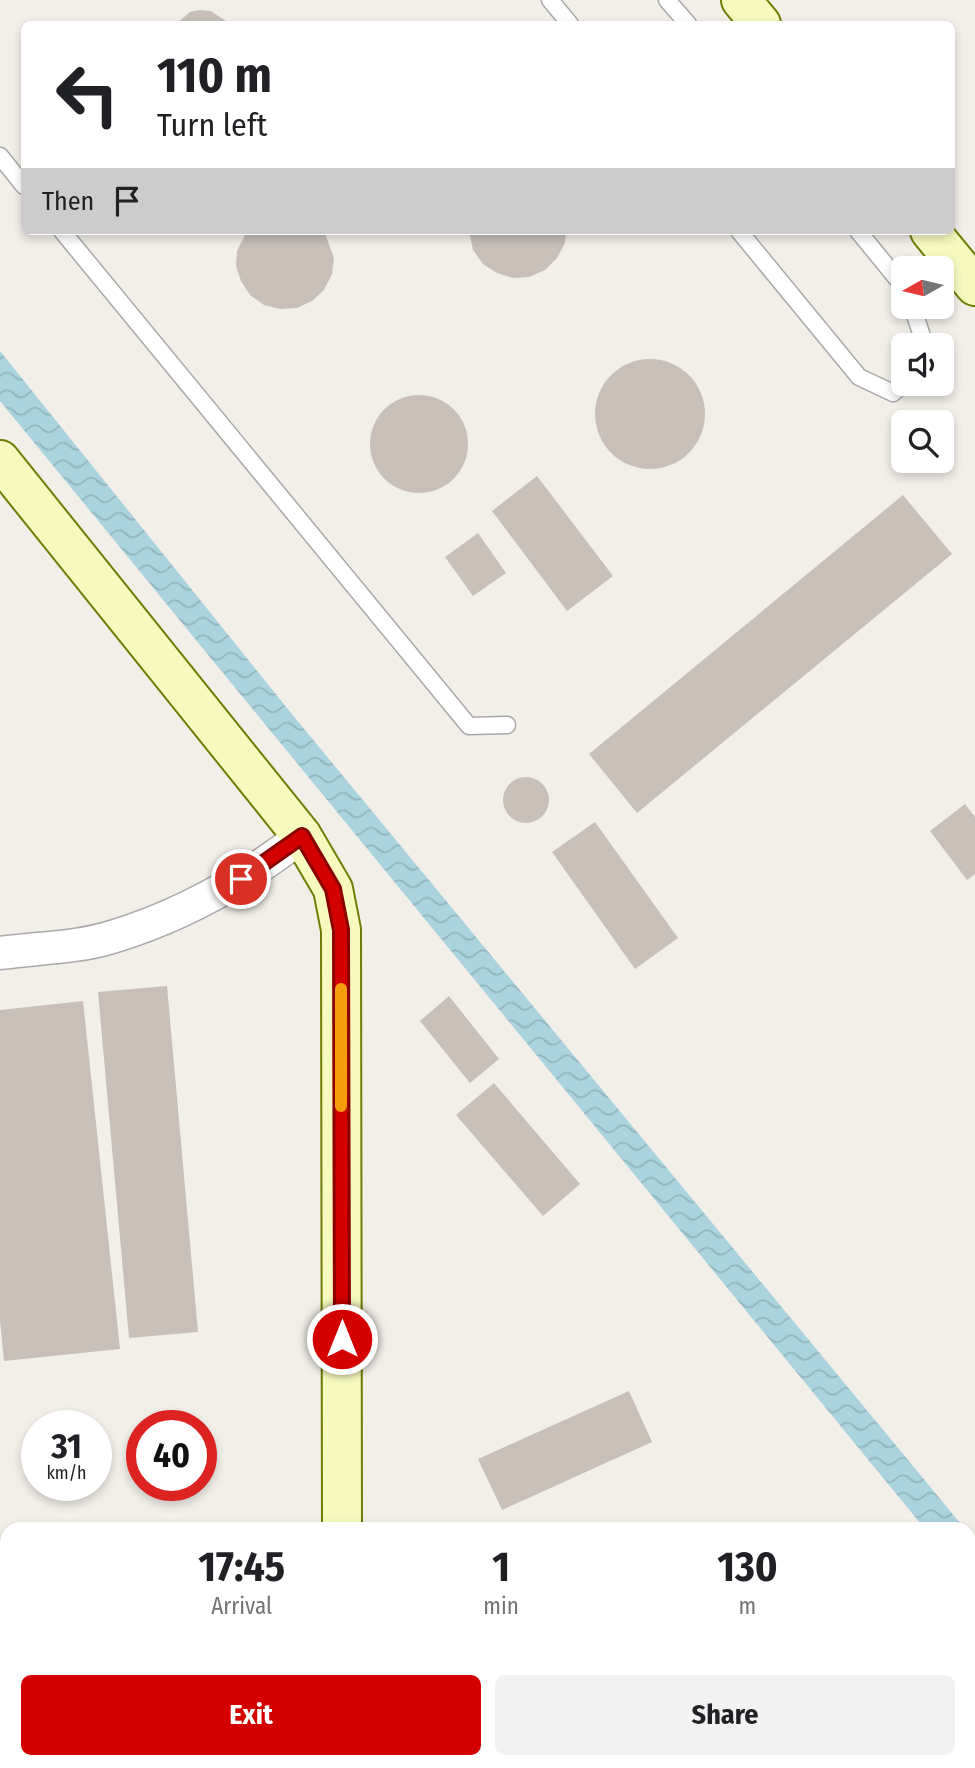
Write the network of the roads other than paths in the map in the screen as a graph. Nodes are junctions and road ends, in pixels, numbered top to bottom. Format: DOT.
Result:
graph roads {
  1 [pos="550,0"];
  2 [pos="667,0"];
  3 [pos="741,0"];
  4 [pos="568,21"];
  5 [pos="685,21"];
  6 [pos="758,21"];
  7 [pos="0,156"];
  8 [pos="21,182"];
  9 [pos="65,235"];
  10 [pos="742,235"];
  11 [pos="861,235"];
  12 [pos="933,235"];
  13 [pos="891,271"];
  14 [pos="975,286"];
  15 [pos="891,392"];
  16 [pos="0,460"];
  17 [pos="507,725"];
  18 [pos="302,836"];
  19 [pos="0,953"];
  20 [pos="342,1522"];
  1 -- 4 [label="lane"];
  2 -- 5 [label="lane"];
  3 -- 6 [label="street"];
  7 -- 8 [label="lane"];
  9 -- 17 [label="lane"];
  10 -- 15 [label="lane"];
  11 -- 13 [label="lane"];
  12 -- 14 [label="street"];
  16 -- 18 [label="street"];
  18 -- 19 [label="street"];
  18 -- 20 [label="street"];
}
